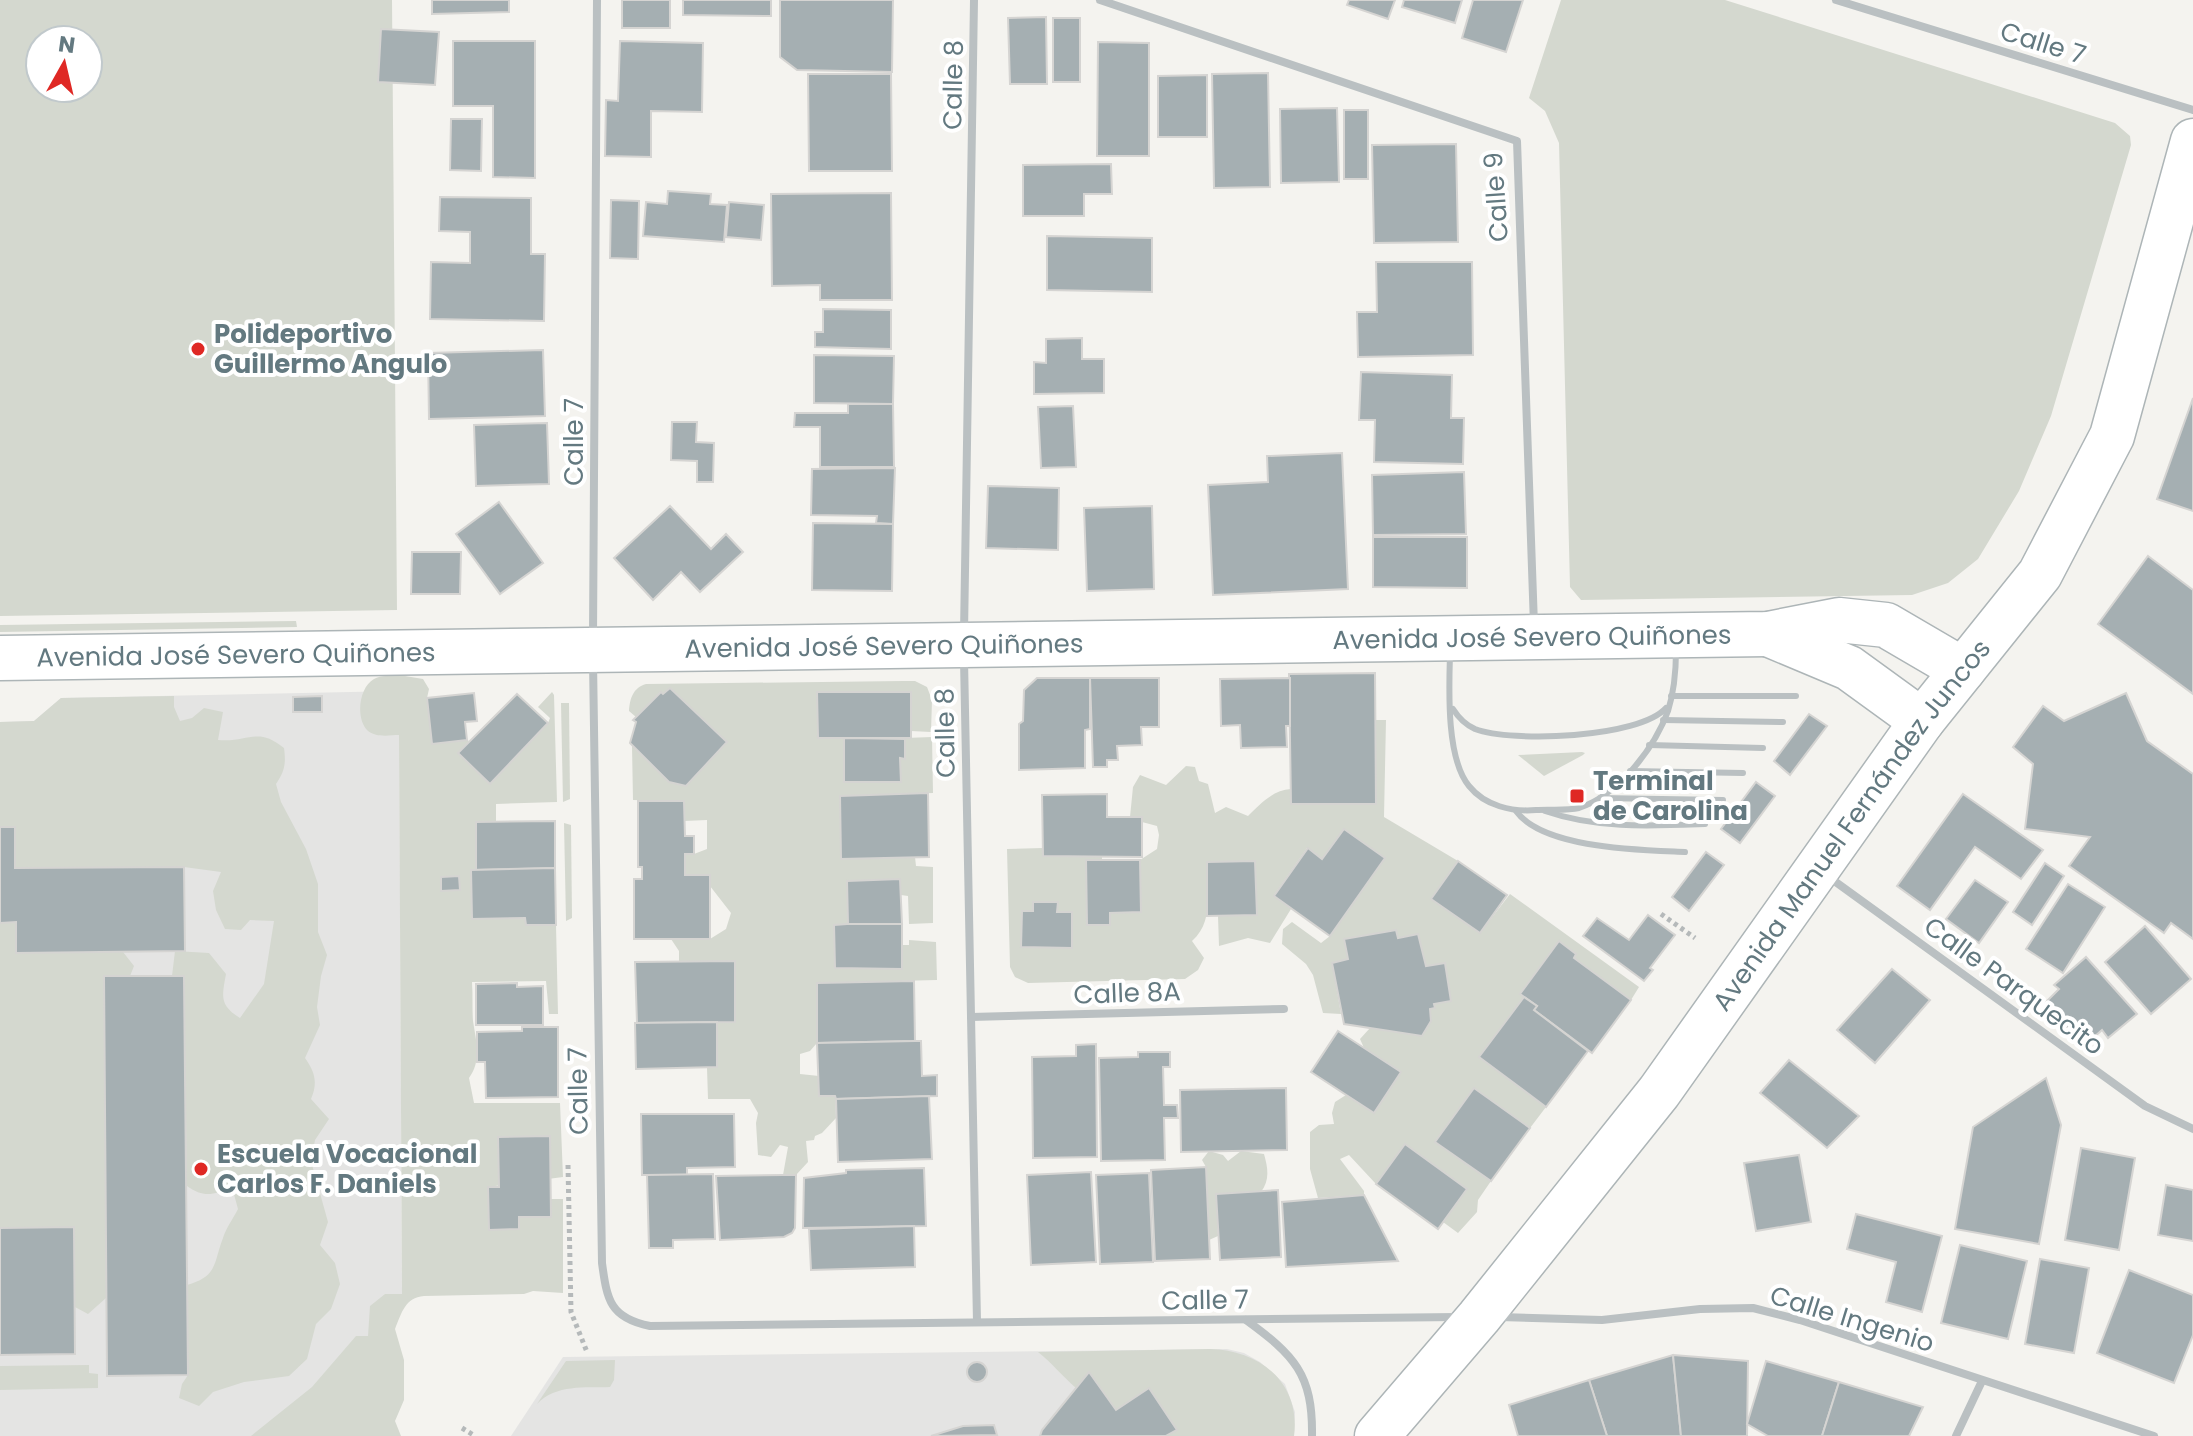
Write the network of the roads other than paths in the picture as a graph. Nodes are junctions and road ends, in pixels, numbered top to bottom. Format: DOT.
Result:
graph roads {
  1 [pos="597,0"];
  2 [pos="974,0"];
  3 [pos="1100,0"];
  4 [pos="1836,0"];
  5 [pos="2193,110"];
  6 [pos="2193,141"];
  7 [pos="1768,634"];
  8 [pos="1677,635"];
  9 [pos="1450,638"];
  10 [pos="1534,638"];
  11 [pos="964,644"];
  12 [pos="593,651"];
  13 [pos="0,658"];
  14 [pos="1963,670"];
  15 [pos="1671,696"];
  16 [pos="1796,696"];
  17 [pos="1451,705"];
  18 [pos="1668,705"];
  19 [pos="1663,720"];
  20 [pos="1922,721"];
  21 [pos="1783,722"];
  22 [pos="1649,745"];
  23 [pos="1763,748"];
  24 [pos="1630,771"];
  25 [pos="1743,773"];
  26 [pos="1600,798"];
  27 [pos="1723,800"];
  28 [pos="1542,810"];
  29 [pos="1516,811"];
  30 [pos="1705,824"];
  31 [pos="1685,852"];
  32 [pos="1816,867"];
  33 [pos="1284,1009"];
  34 [pos="971,1017"];
  35 [pos="2193,1129"];
  36 [pos="1479,1317"];
  37 [pos="1246,1320"];
  38 [pos="977,1322"];
  39 [pos="1982,1381"];
  40 [pos="1312,1436"];
  41 [pos="1377,1436"];
  42 [pos="1956,1436"];
  43 [pos="2154,1436"];
  1 -- 12 [label="street, Calle 7"];
  2 -- 11 [label="street, Calle 8"];
  3 -- 10 [label="street, Calle 9"];
  4 -- 5 [label="street, Calle 7"];
  6 -- 14 [label="street, Avenida Manuel Fernández Juncos"];
  7 -- 8 [label="street, Avenida José Severo Quiñones"];
  7 -- 14 [label="street, Avenida José Severo Quiñones"];
  7 -- 20 [label="street, Avenida José Severo Quiñones"];
  8 -- 10 [label="street, Avenida José Severo Quiñones"];
  8 -- 15 [label="lane"];
  9 -- 10 [label="street, Avenida José Severo Quiñones"];
  9 -- 11 [label="street, Avenida José Severo Quiñones"];
  9 -- 17 [label="lane"];
  11 -- 12 [label="street, Avenida José Severo Quiñones"];
  11 -- 34 [label="street, Calle 8"];
  12 -- 13 [label="street, Avenida José Severo Quiñones"];
  12 -- 38 [label="street, Calle 7"];
  14 -- 20 [label="street, Avenida Manuel Fernández Juncos"];
  15 -- 16 [label="lane"];
  15 -- 18 [label="lane"];
  17 -- 18 [label="lane"];
  17 -- 29 [label="lane"];
  18 -- 19 [label="lane"];
  19 -- 21 [label="lane"];
  19 -- 22 [label="lane"];
  20 -- 32 [label="street, Avenida Manuel Fernández Juncos"];
  22 -- 23 [label="lane"];
  22 -- 24 [label="lane"];
  24 -- 25 [label="lane"];
  24 -- 26 [label="lane"];
  26 -- 27 [label="lane"];
  26 -- 28 [label="lane"];
  28 -- 29 [label="lane"];
  28 -- 30 [label="lane"];
  29 -- 31 [label="lane"];
  32 -- 35 [label="street, Calle Parquecito"];
  32 -- 36 [label="street, Avenida Manuel Fernández Juncos"];
  33 -- 34 [label="street, Calle 8A"];
  34 -- 38 [label="street, Calle 8"];
  36 -- 37 [label="street, Calle 7"];
  36 -- 39 [label="street, Calle Ingenio"];
  36 -- 41 [label="street, Avenida Manuel Fernández Juncos"];
  37 -- 38 [label="street, Calle 7"];
  37 -- 40 [label="street"];
  39 -- 42 [label="street"];
  39 -- 43 [label="street, Calle Ingenio"];
}
